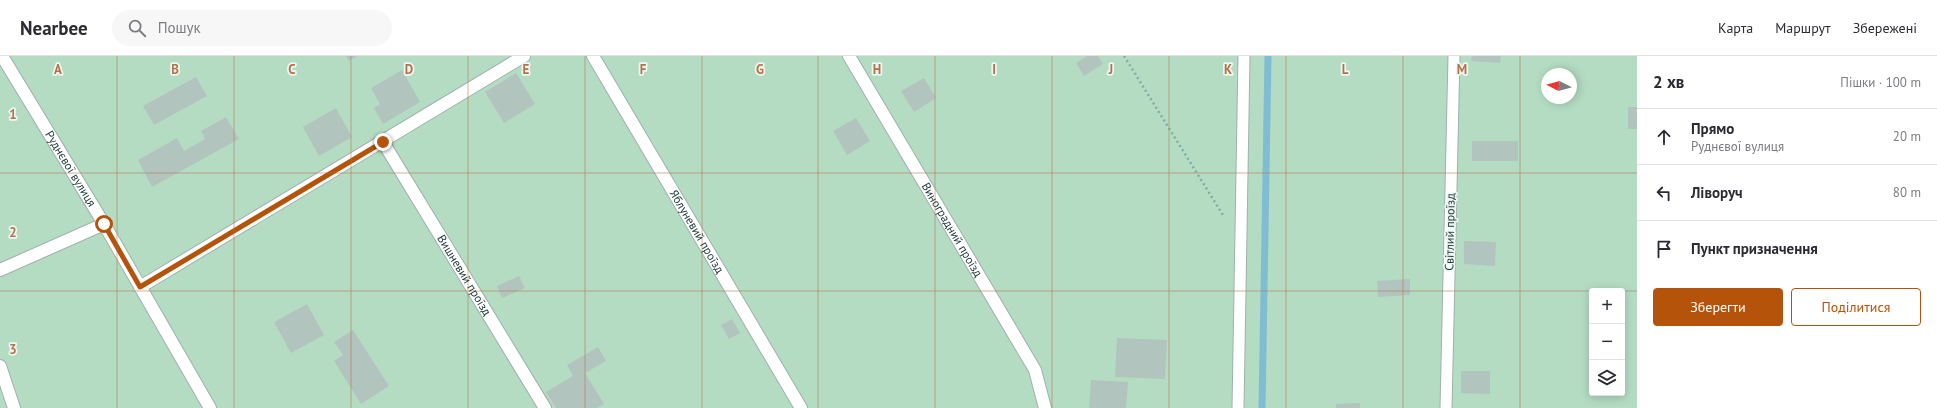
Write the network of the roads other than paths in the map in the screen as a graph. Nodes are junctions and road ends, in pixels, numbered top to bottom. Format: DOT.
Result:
graph roads {
  1 [pos="2,56"];
  2 [pos="524,56"];
  3 [pos="593,56"];
  4 [pos="849,56"];
  5 [pos="1244,56"];
  6 [pos="1454,56"];
  7 [pos="383,142"];
  8 [pos="104,224"];
  9 [pos="0,270"];
  10 [pos="140,287"];
  11 [pos="0,366"];
  12 [pos="14,408"];
  13 [pos="210,408"];
  14 [pos="545,408"];
  15 [pos="801,408"];
  16 [pos="1045,408"];
  17 [pos="1238,408"];
  18 [pos="1446,408"];
  1 -- 8 [label="street, Руднєвої вулиця"];
  2 -- 7 [label="street"];
  3 -- 15 [label="street, Яблуневий проїзд"];
  4 -- 16 [label="street, Виноградний проїзд"];
  5 -- 17 [label="lane"];
  6 -- 18 [label="lane, Світлий проїзд"];
  7 -- 10 [label="street"];
  7 -- 14 [label="street, Вишневий проїзд"];
  8 -- 9 [label="street"];
  8 -- 10 [label="street, Руднєвої вулиця"];
  10 -- 13 [label="street, Руднєвої вулиця"];
  11 -- 12 [label="street"];
}
